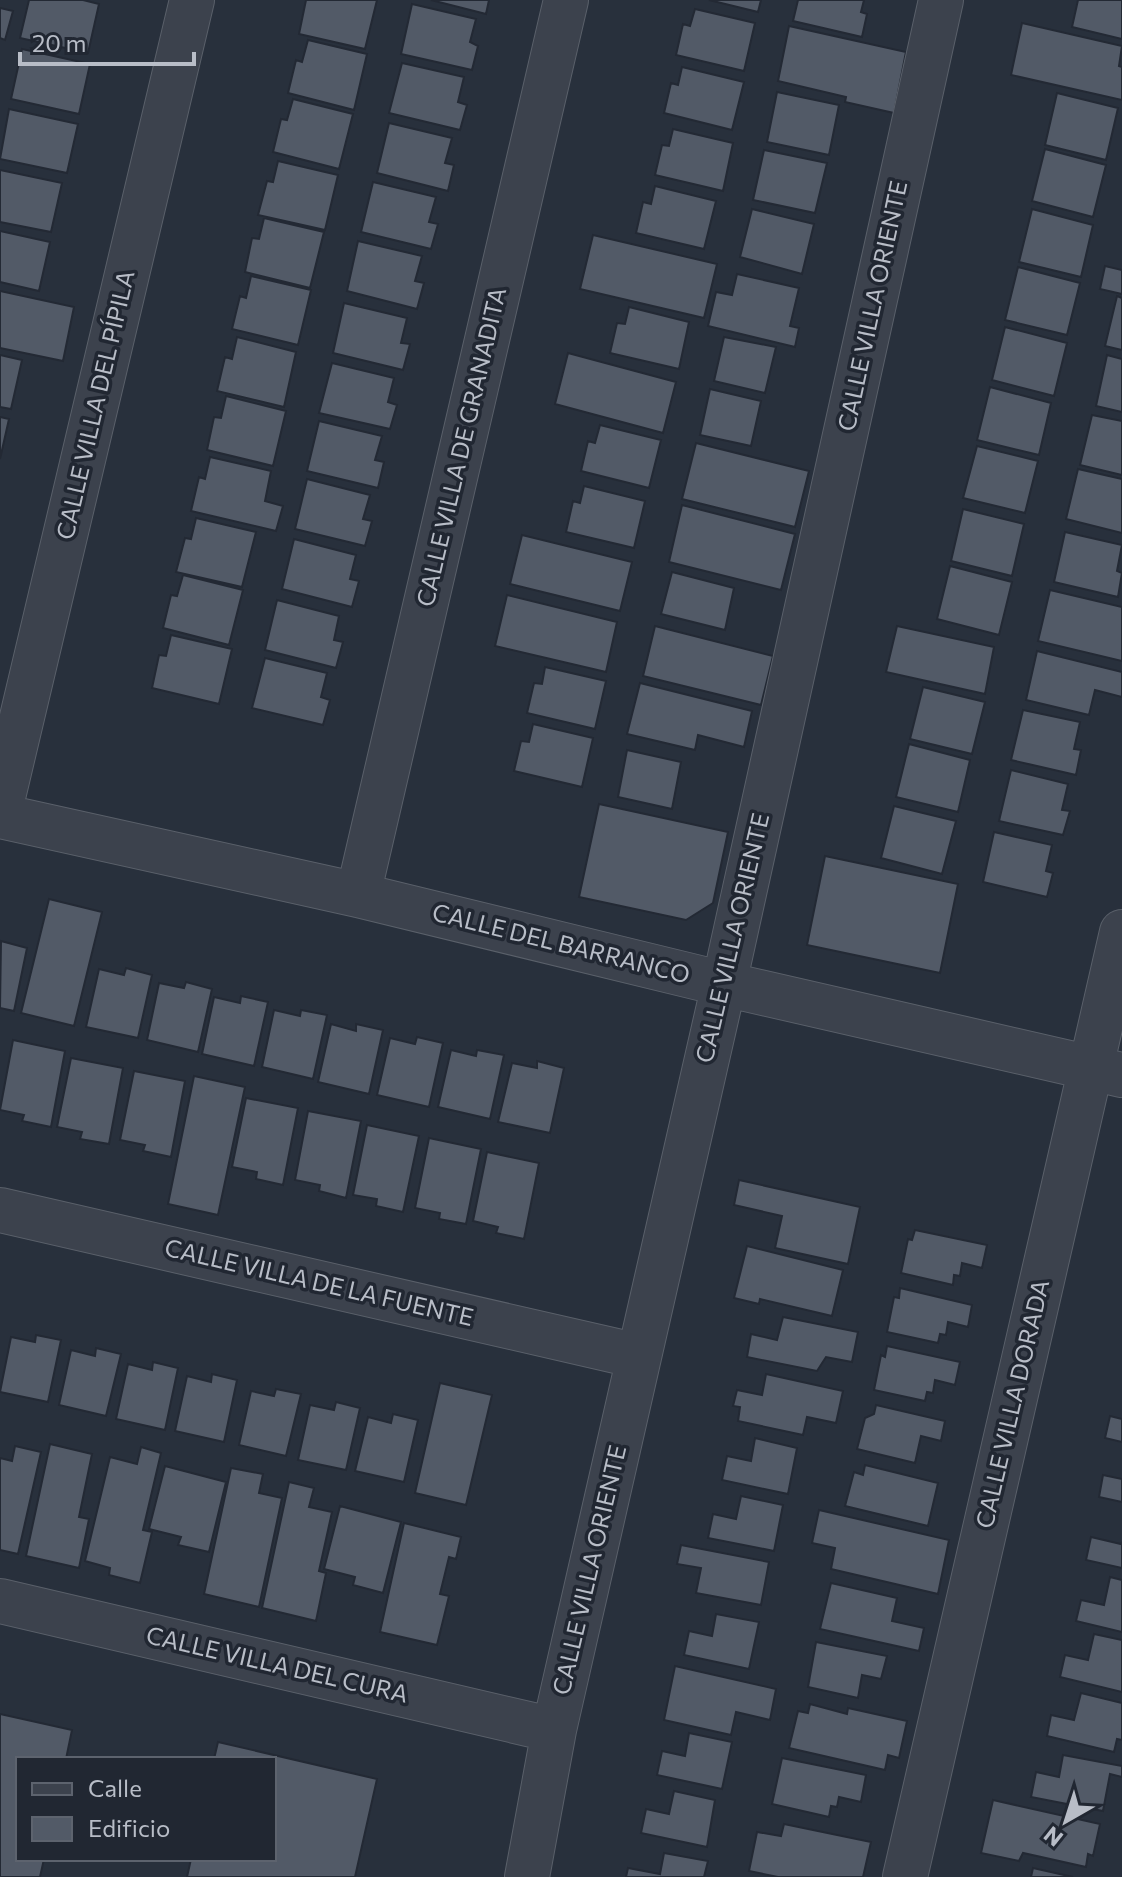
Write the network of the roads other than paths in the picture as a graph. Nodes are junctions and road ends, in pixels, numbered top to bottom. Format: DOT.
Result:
graph roads {
  1 [pos="192,0"];
  2 [pos="566,0"];
  3 [pos="941,0"];
  4 [pos="0,813"];
  5 [pos="358,895"];
  6 [pos="1122,932"];
  7 [pos="724,984"];
  8 [pos="1106,1072"];
  9 [pos="0,1210"];
  10 [pos="638,1356"];
  11 [pos="0,1601"];
  12 [pos="554,1730"];
  13 [pos="527,1877"];
  14 [pos="905,1877"];
  1 -- 4 [label="street, CALLE VILLA DEL PÍPILA"];
  2 -- 5 [label="street, CALLE VILLA DE GRANADITA"];
  3 -- 7 [label="street, CALLE VILLA ORIENTE"];
  4 -- 5 [label="street, CALLE DEL BARRANCO"];
  5 -- 7 [label="street, CALLE DEL BARRANCO"];
  6 -- 8 [label="street, CALLE VILLA DORADA"];
  7 -- 8 [label="street, CALLE DEL BARRANCO"];
  7 -- 10 [label="street, CALLE VILLA ORIENTE"];
  8 -- 14 [label="street, CALLE VILLA DORADA"];
  9 -- 10 [label="street, CALLE VILLA DE LA FUENTE"];
  10 -- 12 [label="street, CALLE VILLA ORIENTE"];
  11 -- 12 [label="street, CALLE VILLA DEL CURA"];
  12 -- 13 [label="street, CALLE VILLA ORIENTE"];
}
